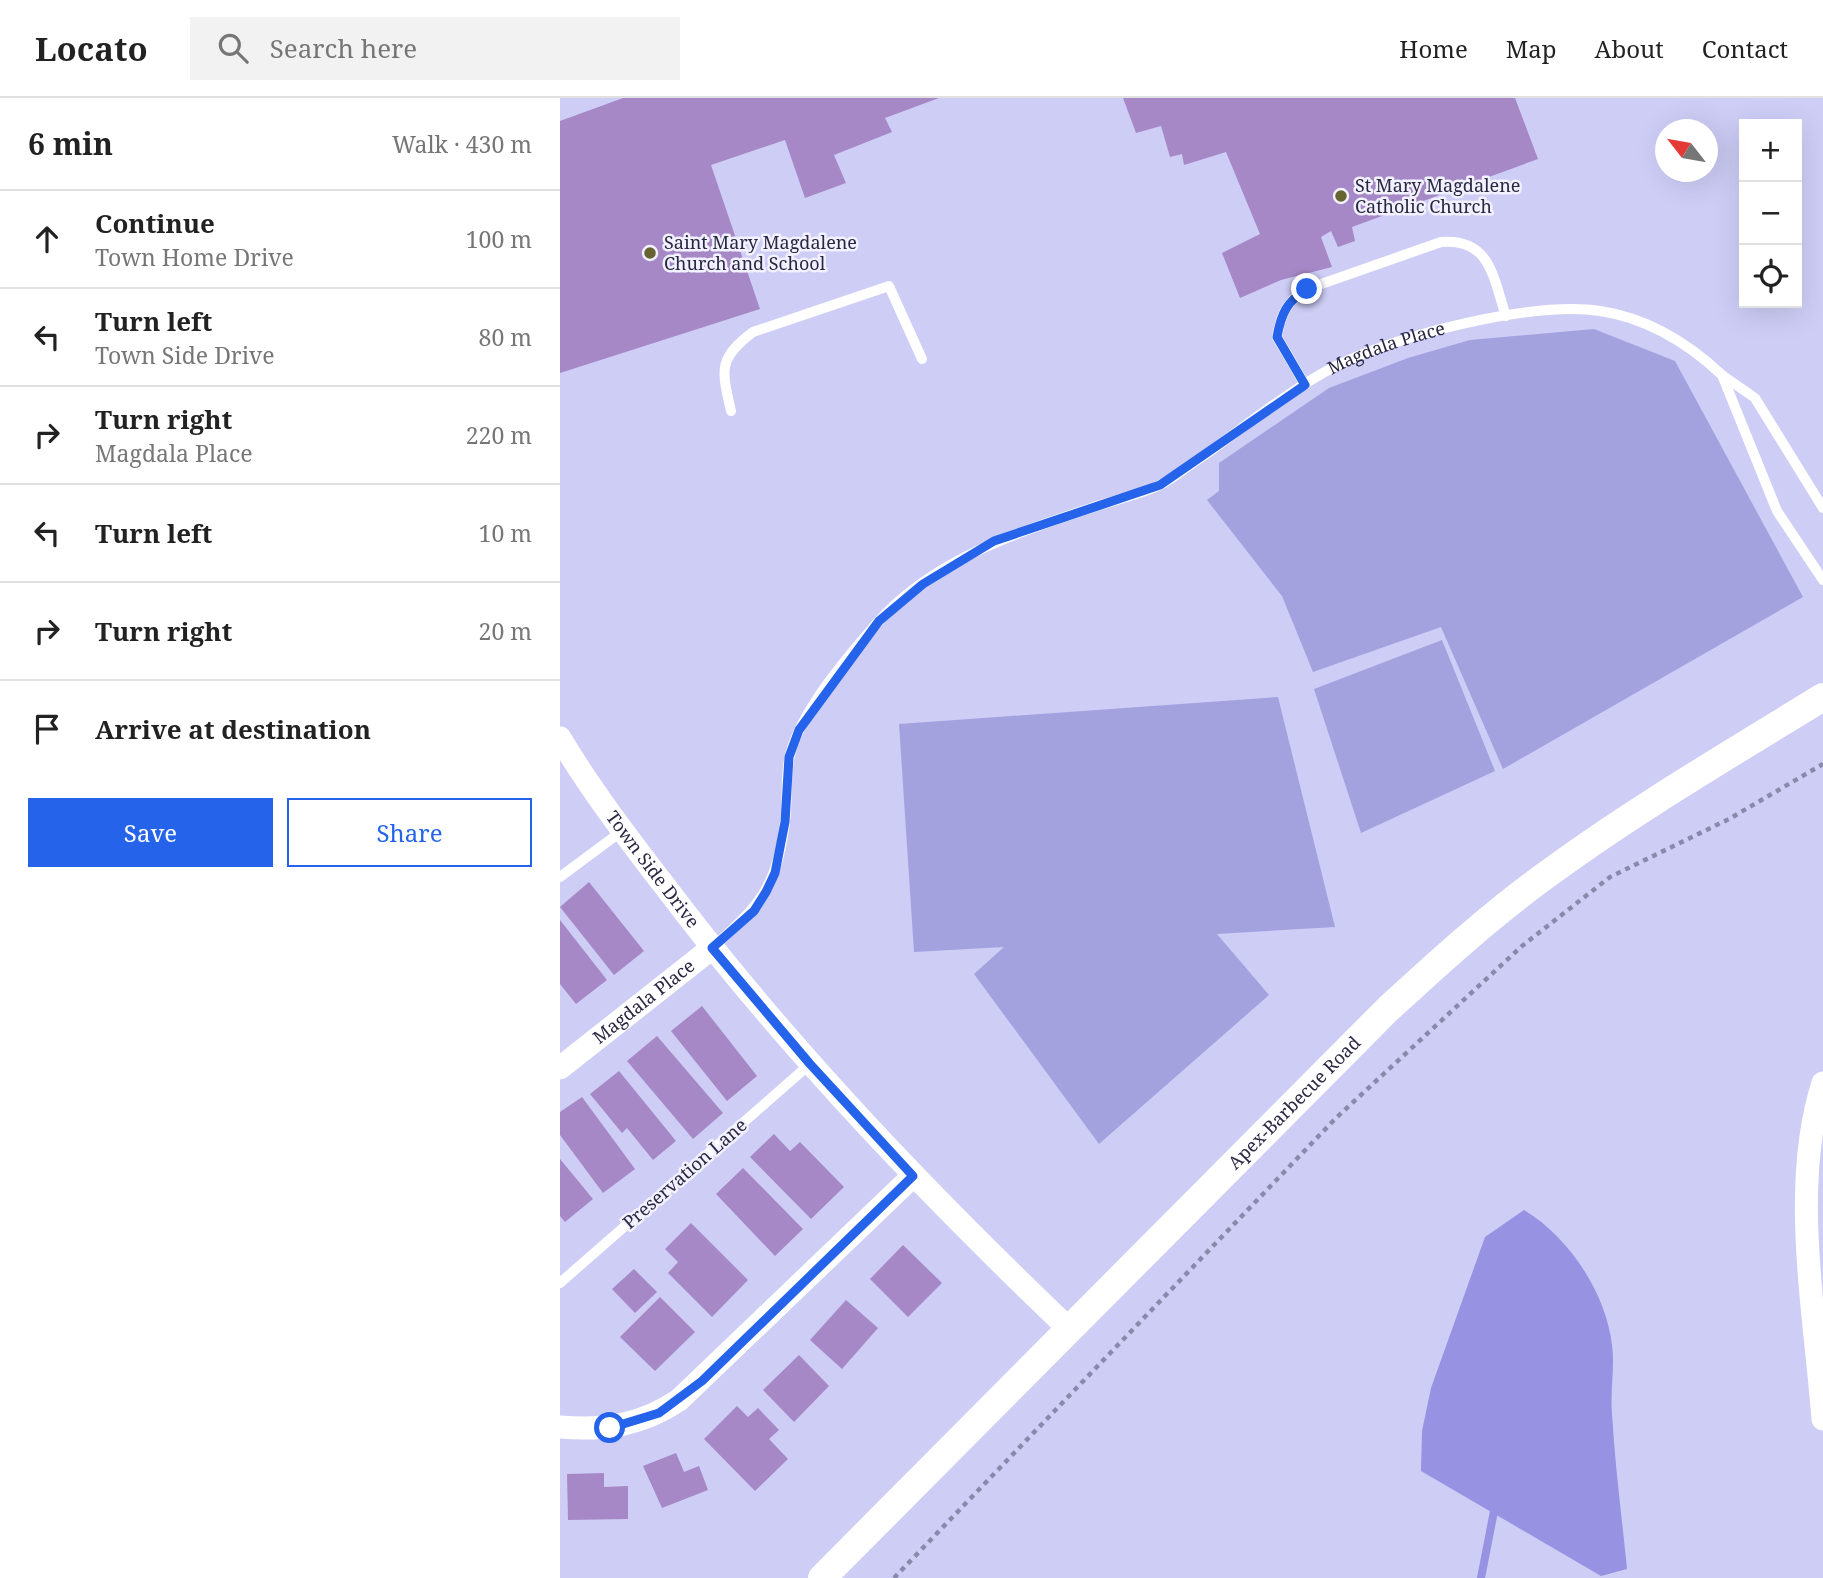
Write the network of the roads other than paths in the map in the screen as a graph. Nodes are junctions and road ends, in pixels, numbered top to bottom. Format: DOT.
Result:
graph roads {
  1 [pos="1506,316"];
  2 [pos="922,359"];
  3 [pos="1722,374"];
  4 [pos="1305,385"];
  5 [pos="731,411"];
  6 [pos="1823,508"];
  7 [pos="1823,580"];
  8 [pos="1823,697"];
  9 [pos="560,738"];
  10 [pos="622,831"];
  11 [pos="560,877"];
  12 [pos="712,948"];
  13 [pos="810,1064"];
  14 [pos="560,1068"];
  15 [pos="1823,1083"];
  16 [pos="1817,1144"];
  17 [pos="913,1176"];
  18 [pos="560,1283"];
  19 [pos="1070,1330"];
  20 [pos="1823,1419"];
  21 [pos="560,1427"];
  22 [pos="822,1578"];
  1 -- 3 [label="lane, Magdala Place"];
  1 -- 4 [label="lane, Magdala Place"];
  1 -- 4 [label="lane"];
  2 -- 5 [label="lane"];
  3 -- 6 [label="lane, Magdala Place"];
  3 -- 7 [label="lane, Magdala Place"];
  4 -- 12 [label="lane, Magdala Place"];
  8 -- 19 [label="street, Apex-Barbecue Road"];
  9 -- 10 [label="street, Town Side Drive"];
  10 -- 11 [label="lane"];
  10 -- 12 [label="street, Town Side Drive"];
  12 -- 13 [label="street, Town Side Drive"];
  12 -- 14 [label="street, Magdala Place"];
  13 -- 17 [label="street, Town Side Drive"];
  13 -- 18 [label="lane, Preservation Lane"];
  15 -- 16 [label="street"];
  16 -- 20 [label="street"];
  17 -- 19 [label="street, Town Side Drive"];
  17 -- 21 [label="street"];
  19 -- 22 [label="street, Apex-Barbecue Road"];
}
